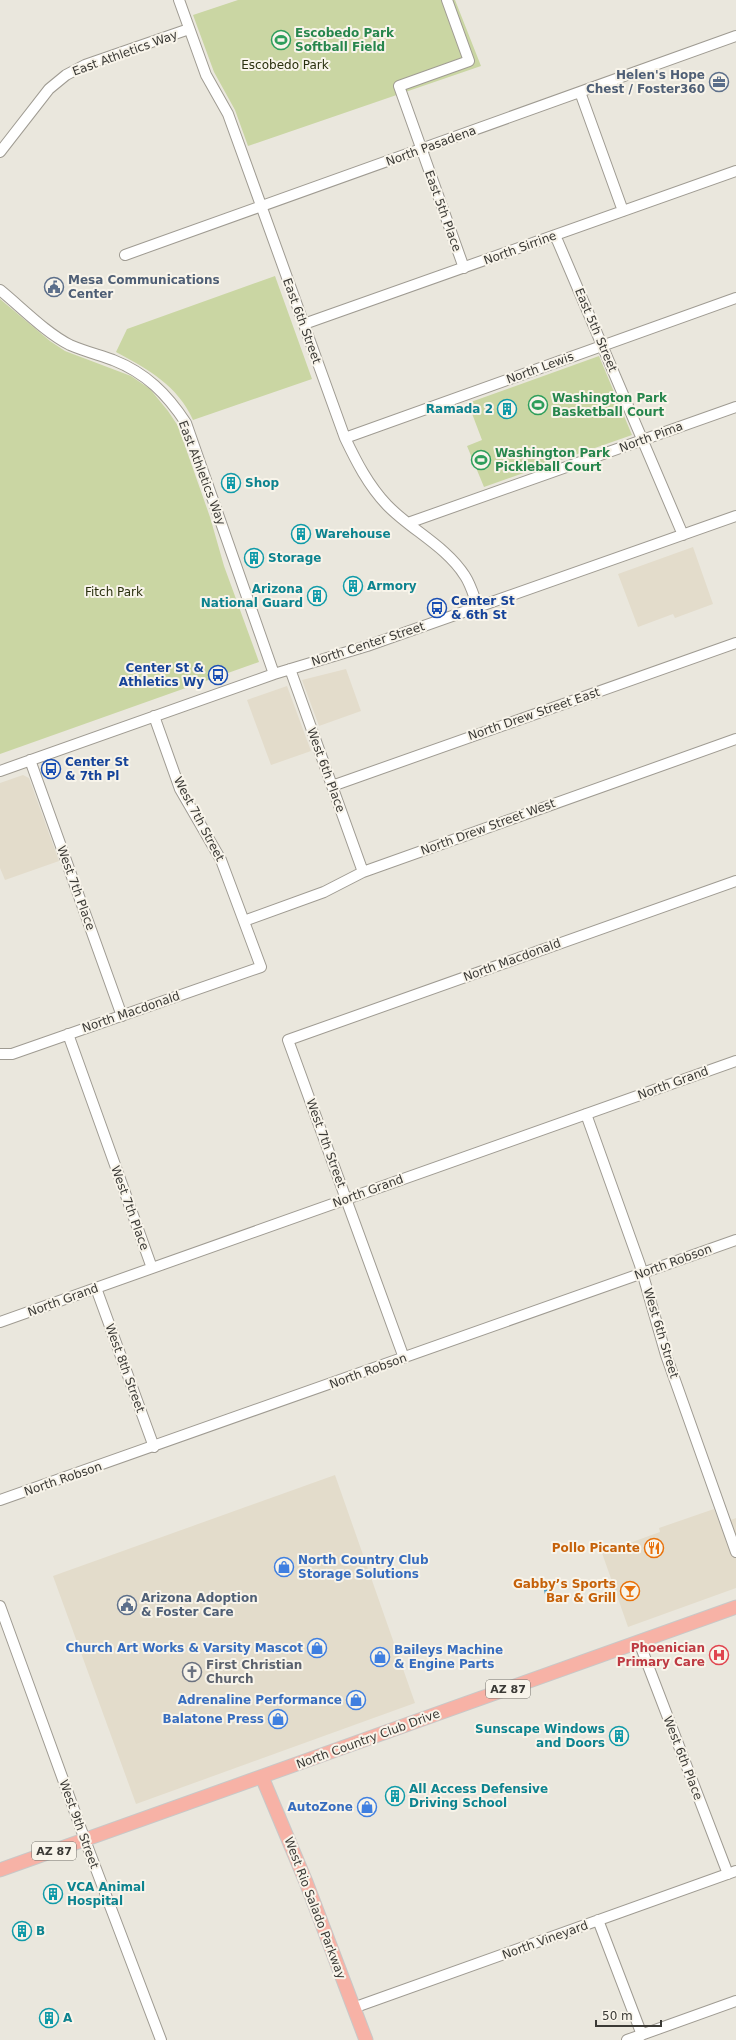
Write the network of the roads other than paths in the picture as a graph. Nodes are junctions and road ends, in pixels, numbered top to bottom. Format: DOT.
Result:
graph roads {
  1 [pos="179,0"];
  2 [pos="447,0"];
  3 [pos="189,29"];
  4 [pos="736,36"];
  5 [pos="580,92"];
  6 [pos="422,149"];
  7 [pos="0,152"];
  8 [pos="736,171"];
  9 [pos="261,207"];
  10 [pos="623,211"];
  11 [pos="555,235"];
  12 [pos="125,255"];
  13 [pos="464,268"];
  14 [pos="0,290"];
  15 [pos="736,298"];
  16 [pos="304,324"];
  17 [pos="602,346"];
  18 [pos="736,407"];
  19 [pos="345,438"];
  20 [pos="643,440"];
  21 [pos="736,516"];
  22 [pos="408,523"];
  23 [pos="683,535"];
  24 [pos="478,607"];
  25 [pos="736,643"];
  26 [pos="290,669"];
  27 [pos="274,674"];
  28 [pos="154,716"];
  29 [pos="736,739"];
  30 [pos="30,760"];
  31 [pos="0,770"];
  32 [pos="332,786"];
  33 [pos="363,872"];
  34 [pos="736,881"];
  35 [pos="244,921"];
  36 [pos="261,967"];
  37 [pos="122,1016"];
  38 [pos="68,1034"];
  39 [pos="288,1040"];
  40 [pos="0,1054"];
  41 [pos="736,1061"];
  42 [pos="586,1114"];
  43 [pos="346,1199"];
  44 [pos="736,1240"];
  45 [pos="152,1268"];
  46 [pos="643,1273"];
  47 [pos="96,1288"];
  48 [pos="0,1322"];
  49 [pos="404,1358"];
  50 [pos="154,1447"];
  51 [pos="0,1500"];
  52 [pos="736,1552"];
  53 [pos="0,1606"];
  54 [pos="736,1607"];
  55 [pos="639,1642"];
  56 [pos="262,1777"];
  57 [pos="85,1840"];
  58 [pos="0,1870"];
  59 [pos="732,1873"];
  60 [pos="598,1920"];
  61 [pos="736,2001"];
  62 [pos="353,2008"];
  63 [pos="642,2035"];
  64 [pos="161,2040"];
  65 [pos="366,2040"];
  66 [pos="627,2040"];
  1 -- 3 [label="street, East 6th Street"];
  2 -- 6 [label="street, East 5th Place"];
  3 -- 7 [label="street, East Athletics Way"];
  3 -- 9 [label="street, East 6th Street"];
  4 -- 5 [label="street, North Pasadena"];
  5 -- 6 [label="street, North Pasadena"];
  5 -- 10 [label="street"];
  6 -- 9 [label="street, North Pasadena"];
  6 -- 13 [label="street, East 5th Place"];
  8 -- 10 [label="street, North Sirrine"];
  9 -- 12 [label="street, North Pasadena"];
  9 -- 16 [label="street, East 6th Street"];
  10 -- 11 [label="street, North Sirrine"];
  11 -- 13 [label="street, North Sirrine"];
  11 -- 17 [label="street, East 5th Street"];
  13 -- 16 [label="street, North Sirrine"];
  14 -- 27 [label="street, East Athletics Way"];
  15 -- 17 [label="street, North Lewis"];
  16 -- 19 [label="street, East 6th Street"];
  17 -- 19 [label="street, North Lewis"];
  17 -- 20 [label="street, East 5th Street"];
  18 -- 20 [label="street, North Pima"];
  19 -- 22 [label="street, East 6th Street"];
  20 -- 22 [label="street, North Pima"];
  20 -- 23 [label="street, East 5th Street"];
  21 -- 23 [label="street, North Center Street"];
  22 -- 24 [label="street, East 6th Street"];
  23 -- 24 [label="street, North Center Street"];
  24 -- 26 [label="street, North Center Street"];
  25 -- 32 [label="street, North Drew Street East"];
  26 -- 27 [label="street, North Center Street"];
  26 -- 32 [label="street, West 6th Place"];
  27 -- 28 [label="street, North Center Street"];
  28 -- 30 [label="street, North Center Street"];
  28 -- 35 [label="street, West 7th Street"];
  29 -- 33 [label="street, North Drew Street West"];
  30 -- 31 [label="street, North Center Street"];
  30 -- 37 [label="street, West 7th Place"];
  32 -- 33 [label="street, West 6th Place"];
  33 -- 35 [label="street, North Drew Street West"];
  34 -- 39 [label="street, North Macdonald"];
  35 -- 36 [label="street, West 7th Street"];
  36 -- 37 [label="street, North Macdonald"];
  37 -- 38 [label="street, North Macdonald"];
  38 -- 40 [label="street, North Macdonald"];
  38 -- 45 [label="street, West 7th Place"];
  39 -- 43 [label="street, West 7th Street"];
  41 -- 42 [label="street, North Grand"];
  42 -- 43 [label="street, North Grand"];
  42 -- 46 [label="street, West 6th Street"];
  43 -- 45 [label="street, North Grand"];
  43 -- 49 [label="street, West 7th Street"];
  44 -- 46 [label="street, North Robson"];
  45 -- 47 [label="street, North Grand"];
  46 -- 49 [label="street, North Robson"];
  46 -- 52 [label="street, West 6th Street"];
  47 -- 48 [label="street, North Grand"];
  47 -- 50 [label="street, West 8th Street"];
  49 -- 50 [label="street, North Robson"];
  50 -- 51 [label="street, North Robson"];
  53 -- 57 [label="street, West 9th Street"];
  54 -- 55 [label="main road, North Country Club Drive / AZ 87"];
  55 -- 56 [label="main road, North Country Club Drive / AZ 87"];
  55 -- 59 [label="street, West 6th Place"];
  56 -- 57 [label="main road, North Country Club Drive / AZ 87"];
  56 -- 62 [label="main road, West Rio Salado Parkway"];
  57 -- 58 [label="main road, North Country Club Drive / AZ 87"];
  57 -- 64 [label="street, West 9th Street"];
  59 -- 60 [label="street, North Vineyard"];
  60 -- 62 [label="street, North Vineyard"];
  60 -- 63 [label="street"];
  61 -- 63 [label="street"];
  62 -- 65 [label="main road, West Rio Salado Parkway"];
  63 -- 66 [label="street"];
}
